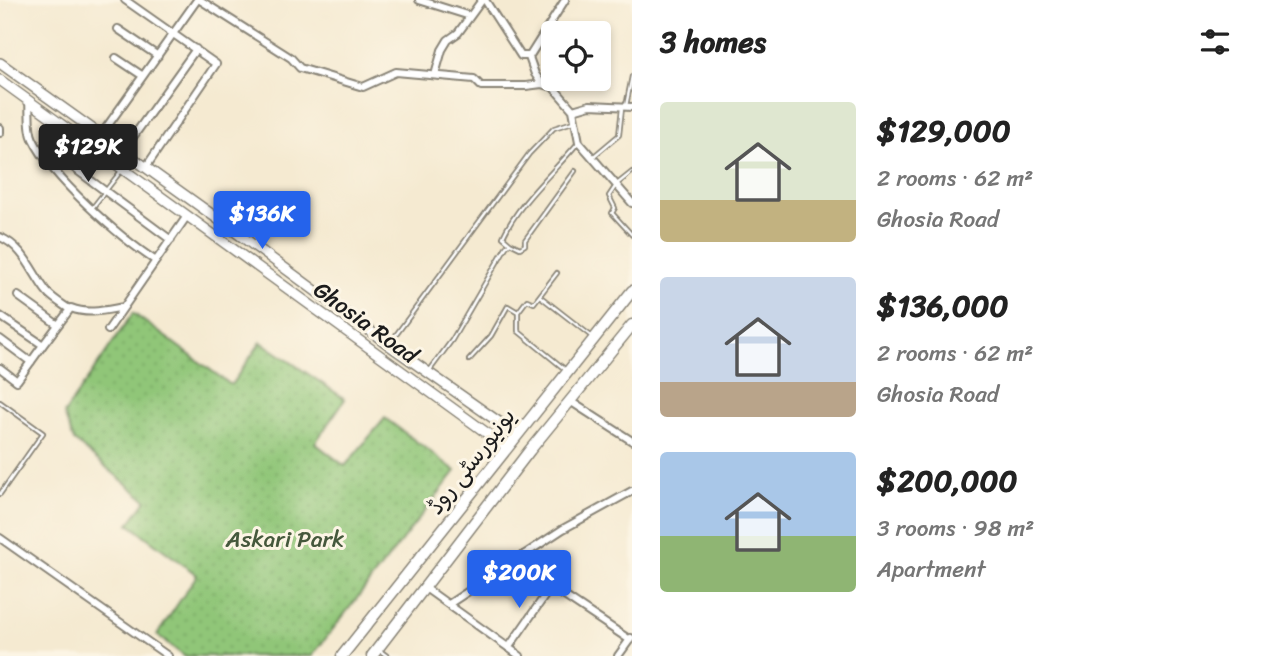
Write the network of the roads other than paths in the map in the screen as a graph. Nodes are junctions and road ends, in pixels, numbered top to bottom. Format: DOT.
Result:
graph roads {
  1 [pos="125,0"];
  2 [pos="198,0"];
  3 [pos="419,0"];
  4 [pos="483,0"];
  5 [pos="565,0"];
  6 [pos="470,16"];
  7 [pos="118,29"];
  8 [pos="173,33"];
  9 [pos="196,49"];
  10 [pos="158,56"];
  11 [pos="529,56"];
  12 [pos="116,58"];
  13 [pos="0,63"];
  14 [pos="435,75"];
  15 [pos="143,76"];
  16 [pos="632,76"];
  17 [pos="0,80"];
  18 [pos="541,83"];
  19 [pos="541,84"];
  20 [pos="556,91"];
  21 [pos="29,101"];
  22 [pos="627,106"];
  23 [pos="573,110"];
  24 [pos="576,121"];
  25 [pos="77,135"];
  26 [pos="101,135"];
  27 [pos="579,142"];
  28 [pos="123,151"];
  29 [pos="591,158"];
  30 [pos="70,165"];
  31 [pos="50,166"];
  32 [pos="146,167"];
  33 [pos="123,168"];
  34 [pos="575,171"];
  35 [pos="632,172"];
  36 [pos="617,184"];
  37 [pos="105,192"];
  38 [pos="189,198"];
  39 [pos="632,203"];
  40 [pos="92,208"];
  41 [pos="184,213"];
  42 [pos="632,235"];
  43 [pos="0,237"];
  44 [pos="171,240"];
  45 [pos="510,243"];
  46 [pos="156,261"];
  47 [pos="556,273"];
  48 [pos="632,291"];
  49 [pos="18,296"];
  50 [pos="540,296"];
  51 [pos="124,307"];
  52 [pos="69,309"];
  53 [pos="518,312"];
  54 [pos="0,316"];
  55 [pos="58,324"];
  56 [pos="631,327"];
  57 [pos="108,330"];
  58 [pos="593,338"];
  59 [pos="0,339"];
  60 [pos="43,345"];
  61 [pos="389,345"];
  62 [pos="469,360"];
  63 [pos="31,362"];
  64 [pos="0,368"];
  65 [pos="567,371"];
  66 [pos="428,373"];
  67 [pos="570,401"];
  68 [pos="0,402"];
  69 [pos="5,406"];
  70 [pos="0,412"];
  71 [pos="516,434"];
  72 [pos="632,441"];
  73 [pos="506,447"];
  74 [pos="632,491"];
  75 [pos="0,494"];
  76 [pos="0,538"];
  77 [pos="424,586"];
  78 [pos="449,604"];
  79 [pos="631,639"];
  80 [pos="509,647"];
  81 [pos="374,652"];
  82 [pos="169,656"];
  83 [pos="342,656"];
  84 [pos="387,656"];
  85 [pos="520,656"];
  86 [pos="618,656"];
  1 -- 8 [label="street"];
  2 -- 8 [label="street"];
  2 -- 14 [label="street"];
  3 -- 6 [label="street"];
  4 -- 6 [label="street"];
  4 -- 11 [label="street"];
  5 -- 11 [label="street"];
  6 -- 14 [label="street"];
  7 -- 10 [label="street"];
  8 -- 9 [label="street"];
  8 -- 10 [label="street"];
  9 -- 28 [label="street"];
  9 -- 32 [label="street"];
  10 -- 15 [label="street"];
  11 -- 18 [label="street"];
  12 -- 15 [label="street"];
  13 -- 26 [label="main road"];
  14 -- 19 [label="street"];
  15 -- 26 [label="street"];
  16 -- 22 [label="lane"];
  17 -- 21 [label="main road, Ghosia Road"];
  20 -- 23 [label="street"];
  21 -- 25 [label="main road, Ghosia Road"];
  21 -- 31 [label="street"];
  22 -- 23 [label="street"];
  22 -- 29 [label="lane"];
  23 -- 24 [label="street"];
  24 -- 27 [label="street"];
  24 -- 61 [label="lane"];
  25 -- 31 [label="street"];
  25 -- 33 [label="main road, Ghosia Road"];
  26 -- 28 [label="main road"];
  27 -- 29 [label="street"];
  27 -- 45 [label="lane"];
  28 -- 32 [label="main road"];
  29 -- 36 [label="street"];
  30 -- 37 [label="street"];
  31 -- 40 [label="street"];
  32 -- 38 [label="main road"];
  33 -- 37 [label="lane"];
  33 -- 41 [label="main road, Ghosia Road"];
  34 -- 45 [label="lane"];
  35 -- 36 [label="lane"];
  36 -- 39 [label="street"];
  36 -- 42 [label="lane"];
  37 -- 40 [label="lane"];
  37 -- 44 [label="street"];
  38 -- 41 [label="main road"];
  38 -- 61 [label="main road"];
  40 -- 46 [label="street"];
  41 -- 44 [label="street"];
  41 -- 73 [label="main road, Ghosia Road"];
  43 -- 52 [label="street"];
  44 -- 46 [label="street"];
  45 -- 66 [label="lane"];
  46 -- 51 [label="street"];
  47 -- 50 [label="lane"];
  48 -- 58 [label="main road, یونیورسٹی روڈ"];
  49 -- 55 [label="street"];
  50 -- 53 [label="lane"];
  50 -- 58 [label="lane"];
  51 -- 52 [label="street"];
  51 -- 57 [label="street"];
  52 -- 55 [label="street"];
  53 -- 62 [label="lane"];
  53 -- 65 [label="lane"];
  54 -- 60 [label="street"];
  55 -- 60 [label="street"];
  56 -- 67 [label="main road, یونیورسٹی روڈ"];
  58 -- 65 [label="main road, یونیورسٹی روڈ"];
  59 -- 63 [label="street"];
  60 -- 63 [label="street"];
  61 -- 66 [label="main road"];
  63 -- 64 [label="street"];
  65 -- 71 [label="main road, یونیورسٹی روڈ"];
  66 -- 71 [label="main road"];
  67 -- 72 [label="street"];
  67 -- 77 [label="main road, یونیورسٹی روڈ"];
  68 -- 69 [label="lane"];
  69 -- 70 [label="lane"];
  69 -- 75 [label="lane"];
  71 -- 73 [label="main road, یونیورسٹی روڈ"];
  73 -- 83 [label="main road, یونیورسٹی روڈ"];
  74 -- 78 [label="street"];
  76 -- 82 [label="street"];
  77 -- 78 [label="street"];
  77 -- 81 [label="main road, یونیورسٹی روڈ"];
  78 -- 80 [label="street"];
  79 -- 80 [label="street"];
  79 -- 86 [label="street"];
  80 -- 85 [label="street"];
  81 -- 84 [label="lane"];
}
